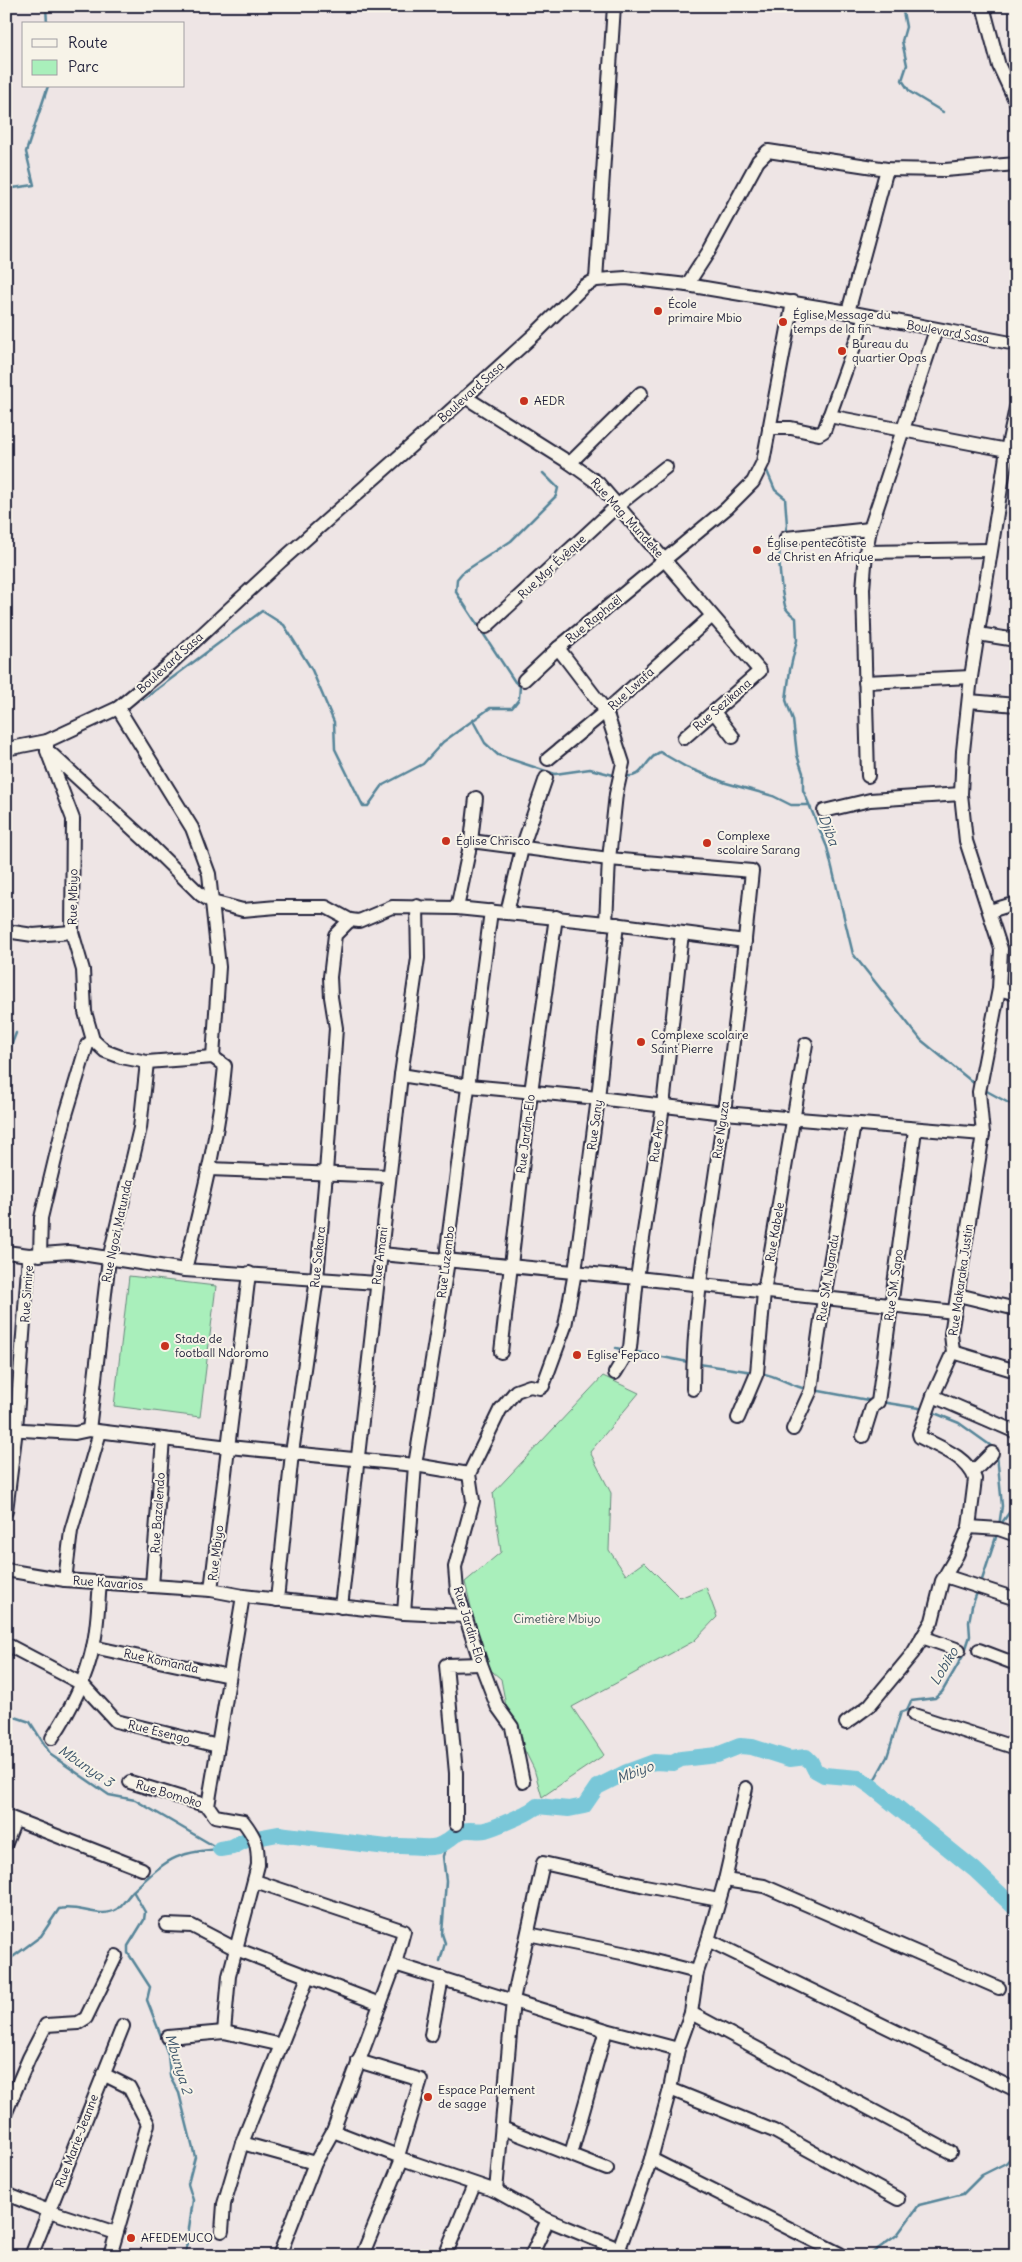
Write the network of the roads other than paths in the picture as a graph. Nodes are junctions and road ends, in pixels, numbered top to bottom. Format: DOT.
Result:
graph roads {
  1 [pos="983,6"];
  2 [pos="612,7"];
  3 [pos="1016,102"];
  4 [pos="1016,164"];
  5 [pos="887,169"];
  6 [pos="596,280"];
  7 [pos="687,285"];
  8 [pos="793,302"];
  9 [pos="848,312"];
  10 [pos="865,316"];
  11 [pos="936,330"];
  12 [pos="1016,344"];
  13 [pos="641,393"];
  14 [pos="465,397"];
  15 [pos="1016,408"];
  16 [pos="829,416"];
  17 [pos="769,428"];
  18 [pos="904,430"];
  19 [pos="1007,450"];
  20 [pos="570,463"];
  21 [pos="666,467"];
  22 [pos="617,506"];
  23 [pos="870,529"];
  24 [pos="786,538"];
  25 [pos="990,550"];
  26 [pos="866,552"];
  27 [pos="666,561"];
  28 [pos="712,616"];
  29 [pos="486,627"];
  30 [pos="978,634"];
  31 [pos="1016,640"];
  32 [pos="558,648"];
  33 [pos="760,671"];
  34 [pos="971,677"];
  35 [pos="524,680"];
  36 [pos="866,682"];
  37 [pos="969,702"];
  38 [pos="1016,705"];
  39 [pos="118,708"];
  40 [pos="606,711"];
  41 [pos="714,712"];
  42 [pos="733,737"];
  43 [pos="684,738"];
  44 [pos="47,746"];
  45 [pos="6,749"];
  46 [pos="548,759"];
  47 [pos="868,776"];
  48 [pos="546,778"];
  49 [pos="961,794"];
  50 [pos="476,798"];
  51 [pos="824,810"];
  52 [pos="471,841"];
  53 [pos="522,848"];
  54 [pos="609,859"];
  55 [pos="212,902"];
  56 [pos="1016,903"];
  57 [pos="417,906"];
  58 [pos="457,908"];
  59 [pos="491,911"];
  60 [pos="990,911"];
  61 [pos="507,912"];
  62 [pos="556,918"];
  63 [pos="350,920"];
  64 [pos="612,923"];
  65 [pos="6,931"];
  66 [pos="72,932"];
  67 [pos="682,933"];
  68 [pos="745,941"];
  69 [pos="999,989"];
  70 [pos="1016,994"];
  71 [pos="93,1040"];
  72 [pos="806,1044"];
  73 [pos="213,1057"];
  74 [pos="147,1062"];
  75 [pos="401,1075"];
  76 [pos="470,1086"];
  77 [pos="531,1092"];
  78 [pos="598,1098"];
  79 [pos="662,1106"];
  80 [pos="724,1113"];
  81 [pos="795,1120"];
  82 [pos="854,1124"];
  83 [pos="915,1130"];
  84 [pos="983,1134"];
  85 [pos="209,1169"];
  86 [pos="326,1172"];
  87 [pos="389,1176"];
  88 [pos="6,1252"];
  89 [pos="381,1254"];
  90 [pos="35,1255"];
  91 [pos="109,1259"];
  92 [pos="448,1260"];
  93 [pos="511,1266"];
  94 [pos="185,1270"];
  95 [pos="575,1272"];
  96 [pos="249,1273"];
  97 [pos="317,1278"];
  98 [pos="637,1278"];
  99 [pos="377,1283"];
  100 [pos="700,1285"];
  101 [pos="764,1292"];
  102 [pos="958,1295"];
  103 [pos="824,1298"];
  104 [pos="892,1306"];
  105 [pos="1016,1309"];
  106 [pos="955,1312"];
  107 [pos="501,1352"];
  108 [pos="954,1352"];
  109 [pos="1016,1371"];
  110 [pos="615,1373"];
  111 [pos="693,1389"];
  112 [pos="933,1396"];
  113 [pos="738,1418"];
  114 [pos="11,1429"];
  115 [pos="793,1429"];
  116 [pos="95,1431"];
  117 [pos="1016,1432"];
  118 [pos="863,1436"];
  119 [pos="163,1439"];
  120 [pos="229,1447"];
  121 [pos="292,1453"];
  122 [pos="992,1453"];
  123 [pos="356,1458"];
  124 [pos="415,1465"];
  125 [pos="973,1472"];
  126 [pos="469,1474"];
  127 [pos="6,1511"];
  128 [pos="969,1527"];
  129 [pos="1016,1535"];
  130 [pos="6,1570"];
  131 [pos="945,1576"];
  132 [pos="64,1580"];
  133 [pos="100,1582"];
  134 [pos="152,1586"];
  135 [pos="211,1590"];
  136 [pos="243,1596"];
  137 [pos="1016,1599"];
  138 [pos="277,1600"];
  139 [pos="341,1607"];
  140 [pos="404,1613"];
  141 [pos="465,1616"];
  142 [pos="922,1637"];
  143 [pos="6,1644"];
  144 [pos="93,1647"];
  145 [pos="959,1650"];
  146 [pos="979,1650"];
  147 [pos="481,1664"];
  148 [pos="1016,1664"];
  149 [pos="229,1676"];
  150 [pos="82,1684"];
  151 [pos="914,1716"];
  152 [pos="846,1723"];
  153 [pos="52,1738"];
  154 [pos="218,1746"];
  155 [pos="1016,1748"];
  156 [pos="130,1782"];
  157 [pos="523,1782"];
  158 [pos="746,1788"];
  159 [pos="208,1806"];
  160 [pos="11,1818"];
  161 [pos="456,1824"];
  162 [pos="6,1843"];
  163 [pos="142,1869"];
  164 [pos="725,1880"];
  165 [pos="255,1881"];
  166 [pos="719,1900"];
  167 [pos="166,1925"];
  168 [pos="528,1934"];
  169 [pos="708,1940"];
  170 [pos="236,1949"];
  171 [pos="116,1956"];
  172 [pos="395,1964"];
  173 [pos="697,1972"];
  174 [pos="308,1977"];
  175 [pos="442,1978"];
  176 [pos="999,1988"];
  177 [pos="513,2000"];
  178 [pos="380,2004"];
  179 [pos="691,2013"];
  180 [pos="123,2026"];
  181 [pos="606,2030"];
  182 [pos="224,2032"];
  183 [pos="431,2035"];
  184 [pos="168,2037"];
  185 [pos="282,2045"];
  186 [pos="678,2049"];
  187 [pos="358,2062"];
  188 [pos="103,2074"];
  189 [pos="670,2089"];
  190 [pos="1016,2090"];
  191 [pos="7,2109"];
  192 [pos="502,2128"];
  193 [pos="333,2131"];
  194 [pos="242,2143"];
  195 [pos="950,2152"];
  196 [pos="571,2154"];
  197 [pos="400,2158"];
  198 [pos="650,2159"];
  199 [pos="315,2163"];
  200 [pos="607,2169"];
  201 [pos="474,2185"];
  202 [pos="496,2192"];
  203 [pos="6,2194"];
  204 [pos="898,2199"];
  205 [pos="49,2211"];
  206 [pos="548,2220"];
  207 [pos="222,2231"];
  208 [pos="116,2233"];
  209 [pos="620,2254"];
  210 [pos="840,2254"];
  211 [pos="31,2256"];
  212 [pos="110,2256"];
  213 [pos="279,2256"];
  214 [pos="362,2256"];
  215 [pos="445,2256"];
  216 [pos="530,2256"];
  1 -- 3 [label="street"];
  2 -- 6 [label="street"];
  4 -- 5 [label="street"];
  5 -- 7 [label="street"];
  5 -- 9 [label="street"];
  6 -- 7 [label="street, Boulevard Sasa"];
  6 -- 14 [label="street, Boulevard Sasa"];
  7 -- 8 [label="street, Boulevard Sasa"];
  8 -- 9 [label="street, Boulevard Sasa"];
  8 -- 17 [label="street, Rue Raphaël"];
  9 -- 10 [label="street, Boulevard Sasa"];
  10 -- 11 [label="street, Boulevard Sasa"];
  10 -- 16 [label="street"];
  11 -- 12 [label="street, Boulevard Sasa"];
  11 -- 18 [label="street"];
  13 -- 20 [label="street"];
  14 -- 20 [label="street, Rue Mag. Mundeke"];
  14 -- 39 [label="street, Boulevard Sasa"];
  15 -- 19 [label="street, Rue Makaraka Justin"];
  16 -- 17 [label="street"];
  16 -- 18 [label="street"];
  17 -- 27 [label="street, Rue Raphaël"];
  18 -- 19 [label="street"];
  18 -- 23 [label="street"];
  19 -- 25 [label="street, Rue Makaraka Justin"];
  20 -- 22 [label="street, Rue Mag. Mundeke"];
  21 -- 22 [label="street, Rue Mgr Évêque"];
  22 -- 27 [label="street, Rue Mag. Mundeke"];
  22 -- 29 [label="street, Rue Mgr Évêque"];
  23 -- 24 [label="street"];
  23 -- 26 [label="street"];
  25 -- 26 [label="street"];
  25 -- 30 [label="street, Rue Makaraka Justin"];
  26 -- 36 [label="street"];
  27 -- 28 [label="street, Rue Mag. Mundeke"];
  27 -- 32 [label="street, Rue Raphaël"];
  28 -- 33 [label="street, Rue Mag. Mundeke"];
  28 -- 40 [label="street, Rue Lwafa"];
  30 -- 31 [label="street"];
  30 -- 34 [label="street, Rue Makaraka Justin"];
  32 -- 35 [label="street, Rue Raphaël"];
  32 -- 40 [label="street, Rue Sany"];
  33 -- 41 [label="street, Rue Sezikana"];
  34 -- 36 [label="street"];
  34 -- 37 [label="street, Rue Makaraka Justin"];
  36 -- 47 [label="street"];
  37 -- 38 [label="street"];
  37 -- 49 [label="street, Rue Makaraka Justin"];
  39 -- 44 [label="street, Boulevard Sasa"];
  39 -- 55 [label="street"];
  40 -- 46 [label="street, Rue Lwafa"];
  40 -- 54 [label="street, Rue Sany"];
  41 -- 42 [label="street"];
  41 -- 43 [label="street, Rue Sezikana"];
  44 -- 45 [label="street, Boulevard Sasa"];
  44 -- 55 [label="street"];
  44 -- 66 [label="street, Rue Mbiyo"];
  48 -- 53 [label="street"];
  49 -- 51 [label="street"];
  49 -- 60 [label="street, Rue Makaraka Justin"];
  50 -- 52 [label="street"];
  52 -- 53 [label="street"];
  52 -- 58 [label="street"];
  53 -- 54 [label="street"];
  53 -- 61 [label="street"];
  54 -- 64 [label="street, Rue Sany"];
  54 -- 68 [label="street, Rue Nguza"];
  55 -- 63 [label="street"];
  55 -- 73 [label="street"];
  56 -- 60 [label="street"];
  57 -- 58 [label="street"];
  57 -- 63 [label="street"];
  57 -- 75 [label="street, Rue Amani"];
  58 -- 59 [label="street"];
  59 -- 61 [label="street"];
  59 -- 76 [label="street, Rue Luzembo"];
  60 -- 69 [label="street, Rue Makaraka Justin"];
  61 -- 62 [label="street"];
  62 -- 64 [label="street"];
  62 -- 77 [label="street, Rue Jardin-Elo"];
  63 -- 86 [label="street, Rue Sakara"];
  64 -- 67 [label="street"];
  64 -- 78 [label="street, Rue Sany"];
  65 -- 66 [label="street"];
  66 -- 71 [label="street, Rue Mbiyo"];
  67 -- 68 [label="street"];
  67 -- 79 [label="street, Rue Aro"];
  68 -- 80 [label="street, Rue Nguza"];
  69 -- 70 [label="street"];
  69 -- 84 [label="street, Rue Makaraka Justin"];
  71 -- 74 [label="street"];
  71 -- 90 [label="street, Rue Simire"];
  72 -- 81 [label="street, Rue Kabele"];
  73 -- 74 [label="street"];
  73 -- 85 [label="street"];
  74 -- 91 [label="street, Rue Ngozi Matunda"];
  75 -- 76 [label="street"];
  75 -- 87 [label="street, Rue Amani"];
  76 -- 77 [label="street"];
  76 -- 92 [label="street, Rue Luzembo"];
  77 -- 78 [label="street"];
  77 -- 93 [label="street, Rue Jardin-Elo"];
  78 -- 79 [label="street"];
  78 -- 95 [label="street, Rue Sany"];
  79 -- 80 [label="street"];
  79 -- 98 [label="street, Rue Aro"];
  80 -- 81 [label="street"];
  80 -- 100 [label="street, Rue Nguza"];
  81 -- 82 [label="street"];
  81 -- 101 [label="street, Rue Kabele"];
  82 -- 83 [label="street"];
  82 -- 103 [label="street, Rue SM. Ngandu"];
  83 -- 84 [label="street"];
  83 -- 104 [label="street, Rue SM. Sapo"];
  84 -- 102 [label="street, Rue Makaraka Justin"];
  85 -- 86 [label="street"];
  85 -- 94 [label="street"];
  86 -- 87 [label="street"];
  86 -- 97 [label="street, Rue Sakara"];
  87 -- 89 [label="street, Rue Amani"];
  88 -- 90 [label="street"];
  89 -- 92 [label="street"];
  89 -- 99 [label="street, Rue Amani"];
  90 -- 91 [label="street"];
  90 -- 114 [label="street, Rue Simire"];
  91 -- 94 [label="street"];
  91 -- 116 [label="street, Rue Ngozi Matunda"];
  92 -- 93 [label="street"];
  92 -- 124 [label="street, Rue Luzembo"];
  93 -- 95 [label="street"];
  93 -- 107 [label="street, Rue Jardin-Elo"];
  94 -- 96 [label="street"];
  95 -- 98 [label="street"];
  95 -- 126 [label="street, Rue Sany"];
  96 -- 97 [label="street"];
  96 -- 120 [label="street, Rue Mbiyo"];
  97 -- 99 [label="street"];
  97 -- 121 [label="street, Rue Sakara"];
  98 -- 100 [label="street"];
  98 -- 110 [label="street, Rue Aro"];
  99 -- 123 [label="street, Rue Amani"];
  100 -- 101 [label="street"];
  100 -- 111 [label="street, Rue Nguza"];
  101 -- 103 [label="street"];
  101 -- 113 [label="street, Rue Kabele"];
  102 -- 105 [label="street"];
  102 -- 106 [label="street, Rue Makaraka Justin"];
  103 -- 104 [label="street"];
  103 -- 115 [label="street, Rue SM. Ngandu"];
  104 -- 106 [label="street"];
  104 -- 118 [label="street, Rue SM. Sapo"];
  106 -- 108 [label="street, Rue Makaraka Justin"];
  108 -- 109 [label="street"];
  108 -- 112 [label="street, Rue Makaraka Justin"];
  112 -- 117 [label="street"];
  112 -- 125 [label="street, Rue Makaraka Justin"];
  114 -- 116 [label="street"];
  114 -- 127 [label="street, Rue Simire"];
  116 -- 119 [label="street"];
  116 -- 132 [label="street, Rue Ngozi Matunda"];
  119 -- 120 [label="street"];
  119 -- 134 [label="street, Rue Bazalendo"];
  120 -- 121 [label="street"];
  120 -- 135 [label="street, Rue Mbiyo"];
  121 -- 123 [label="street"];
  121 -- 138 [label="street, Rue Sakara"];
  122 -- 125 [label="street"];
  123 -- 124 [label="street"];
  123 -- 139 [label="street, Rue Amani"];
  124 -- 126 [label="street"];
  124 -- 140 [label="street, Rue Luzembo"];
  125 -- 128 [label="street"];
  126 -- 141 [label="street, Rue Jardin-Elo"];
  128 -- 129 [label="street"];
  128 -- 131 [label="street"];
  130 -- 132 [label="street, Rue Kavarios"];
  131 -- 137 [label="street"];
  131 -- 142 [label="street"];
  132 -- 133 [label="street, Rue Kavarios"];
  133 -- 134 [label="street, Rue Kavarios"];
  133 -- 144 [label="street"];
  134 -- 135 [label="street, Rue Kavarios"];
  135 -- 136 [label="street, Rue Mbiyo"];
  136 -- 138 [label="street, Rue Mbiyo"];
  136 -- 149 [label="street"];
  138 -- 139 [label="street, Rue Mbiyo"];
  139 -- 140 [label="street, Rue Mbiyo"];
  140 -- 141 [label="street, Rue Mbiyo"];
  141 -- 147 [label="street, Rue Jardin-Elo"];
  142 -- 145 [label="street"];
  142 -- 152 [label="street"];
  143 -- 150 [label="street, Rue Esengo"];
  144 -- 149 [label="street, Rue Komanda"];
  144 -- 150 [label="street"];
  146 -- 148 [label="street"];
  147 -- 157 [label="street, Rue Jardin-Elo"];
  147 -- 161 [label="street"];
  149 -- 154 [label="street"];
  150 -- 153 [label="street"];
  150 -- 154 [label="street, Rue Esengo"];
  151 -- 155 [label="street"];
  154 -- 159 [label="street"];
  156 -- 159 [label="street, Rue Bomoko"];
  158 -- 164 [label="street"];
  159 -- 165 [label="street"];
  160 -- 162 [label="street"];
  160 -- 163 [label="street"];
  164 -- 166 [label="street"];
  164 -- 176 [label="street"];
  165 -- 170 [label="street"];
  165 -- 172 [label="street"];
  166 -- 168 [label="street"];
  166 -- 169 [label="street"];
  167 -- 170 [label="street"];
  168 -- 173 [label="street"];
  168 -- 177 [label="street"];
  169 -- 173 [label="street"];
  169 -- 190 [label="street"];
  170 -- 174 [label="street"];
  170 -- 182 [label="street"];
  171 -- 191 [label="street"];
  172 -- 175 [label="street"];
  172 -- 178 [label="street"];
  173 -- 179 [label="street"];
  174 -- 178 [label="street"];
  174 -- 185 [label="street"];
  175 -- 177 [label="street"];
  175 -- 183 [label="street"];
  177 -- 181 [label="street"];
  177 -- 192 [label="street"];
  178 -- 187 [label="street"];
  179 -- 186 [label="street"];
  179 -- 195 [label="street"];
  180 -- 188 [label="street, Rue Marie-Jeanne"];
  181 -- 186 [label="street"];
  181 -- 196 [label="street"];
  182 -- 184 [label="street"];
  182 -- 185 [label="street"];
  185 -- 194 [label="street"];
  186 -- 189 [label="street"];
  187 -- 193 [label="street"];
  187 -- 197 [label="street"];
  188 -- 205 [label="street, Rue Marie-Jeanne"];
  188 -- 208 [label="street"];
  189 -- 198 [label="street"];
  189 -- 204 [label="street"];
  192 -- 196 [label="street"];
  192 -- 202 [label="street"];
  193 -- 197 [label="street"];
  193 -- 199 [label="street"];
  194 -- 199 [label="street"];
  194 -- 207 [label="street"];
  196 -- 200 [label="street"];
  197 -- 201 [label="street"];
  197 -- 214 [label="street"];
  198 -- 209 [label="street"];
  198 -- 210 [label="street"];
  199 -- 213 [label="street"];
  201 -- 202 [label="street"];
  201 -- 215 [label="street"];
  202 -- 206 [label="street"];
  203 -- 205 [label="street"];
  205 -- 208 [label="street"];
  205 -- 211 [label="street, Rue Marie-Jeanne"];
  206 -- 209 [label="street"];
  206 -- 216 [label="street"];
  208 -- 212 [label="street"];
}
